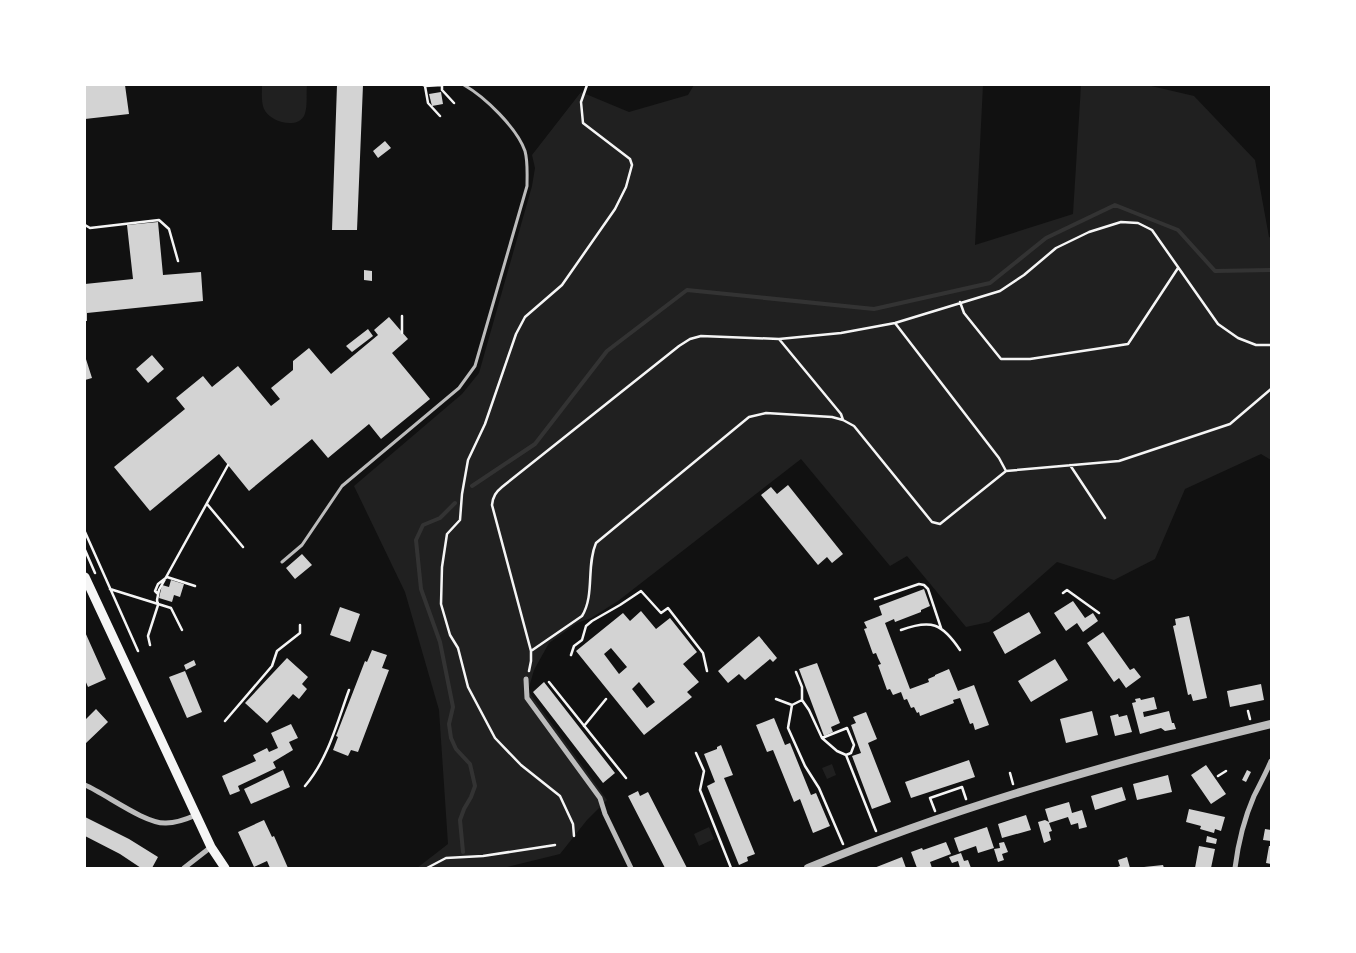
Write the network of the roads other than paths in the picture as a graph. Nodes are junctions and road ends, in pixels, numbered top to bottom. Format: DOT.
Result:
graph roads {
  1 [pos="464,85"];
  2 [pos="282,562"];
  3 [pos="85,577"];
  4 [pos="526,679"];
  5 [pos="1271,724"];
  6 [pos="1271,761"];
  7 [pos="85,785"];
  8 [pos="196,815"];
  9 [pos="211,847"];
  10 [pos="184,868"];
  11 [pos="225,868"];
  12 [pos="631,868"];
  13 [pos="808,868"];
  14 [pos="1235,868"];
  1 -- 2 [label="lane"];
  3 -- 8 [label="main road"];
  4 -- 12 [label="street"];
  5 -- 13 [label="street"];
  6 -- 14 [label="street"];
  7 -- 8 [label="street"];
  8 -- 9 [label="main road"];
  9 -- 10 [label="street"];
  9 -- 11 [label="main road"];
}
